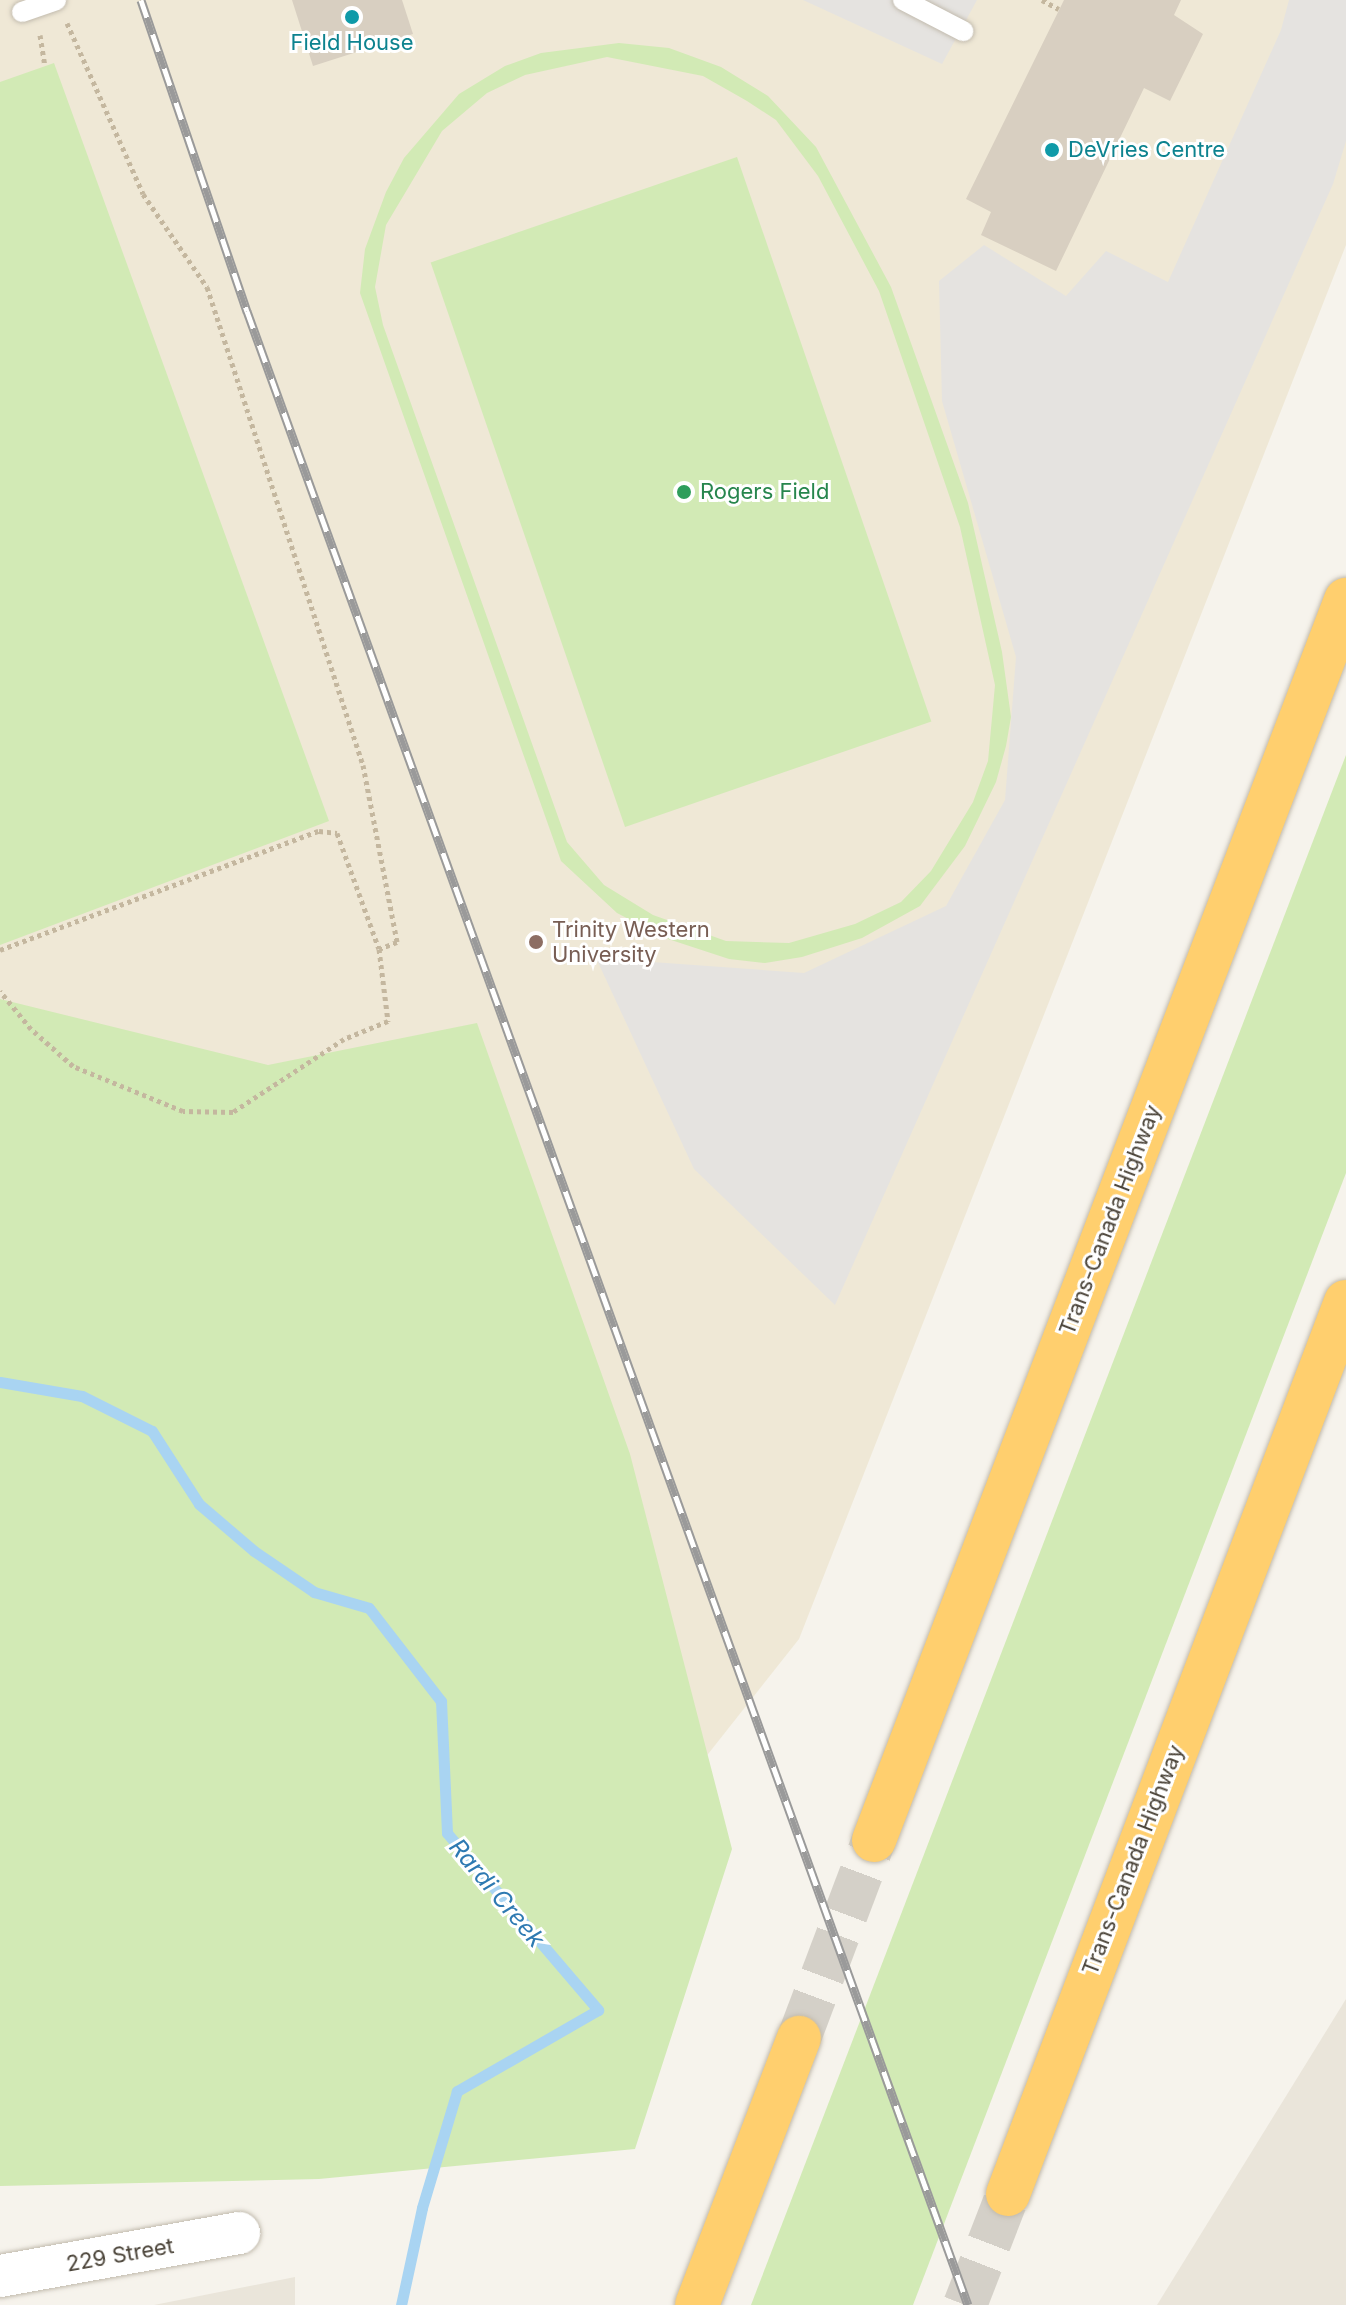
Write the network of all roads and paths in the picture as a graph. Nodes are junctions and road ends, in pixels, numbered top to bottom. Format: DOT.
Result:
graph roads {
  1 [pos="903,0"];
  2 [pos="1042,0"];
  3 [pos="59,7"];
  4 [pos="1059,9"];
  5 [pos="22,12"];
  6 [pos="963,31"];
  7 [pos="1346,600"];
  8 [pos="379,949"];
  9 [pos="0,950"];
  10 [pos="0,991"];
  11 [pos="1346,1302"];
  12 [pos="874,1840"];
  13 [pos="799,2038"];
  14 [pos="1008,2194"];
  15 [pos="239,2233"];
  16 [pos="0,2276"];
  17 [pos="697,2305"];
  1 -- 6 [label="lane"];
  2 -- 4 [label="path"];
  3 -- 5 [label="lane"];
  3 -- 8 [label="path"];
  7 -- 12 [label="highway, Trans-Canada Highway"];
  8 -- 9 [label="path"];
  8 -- 10 [label="path"];
  11 -- 14 [label="highway, Trans-Canada Highway"];
  13 -- 17 [label="highway"];
  15 -- 16 [label="street, 229 Street"];
}
